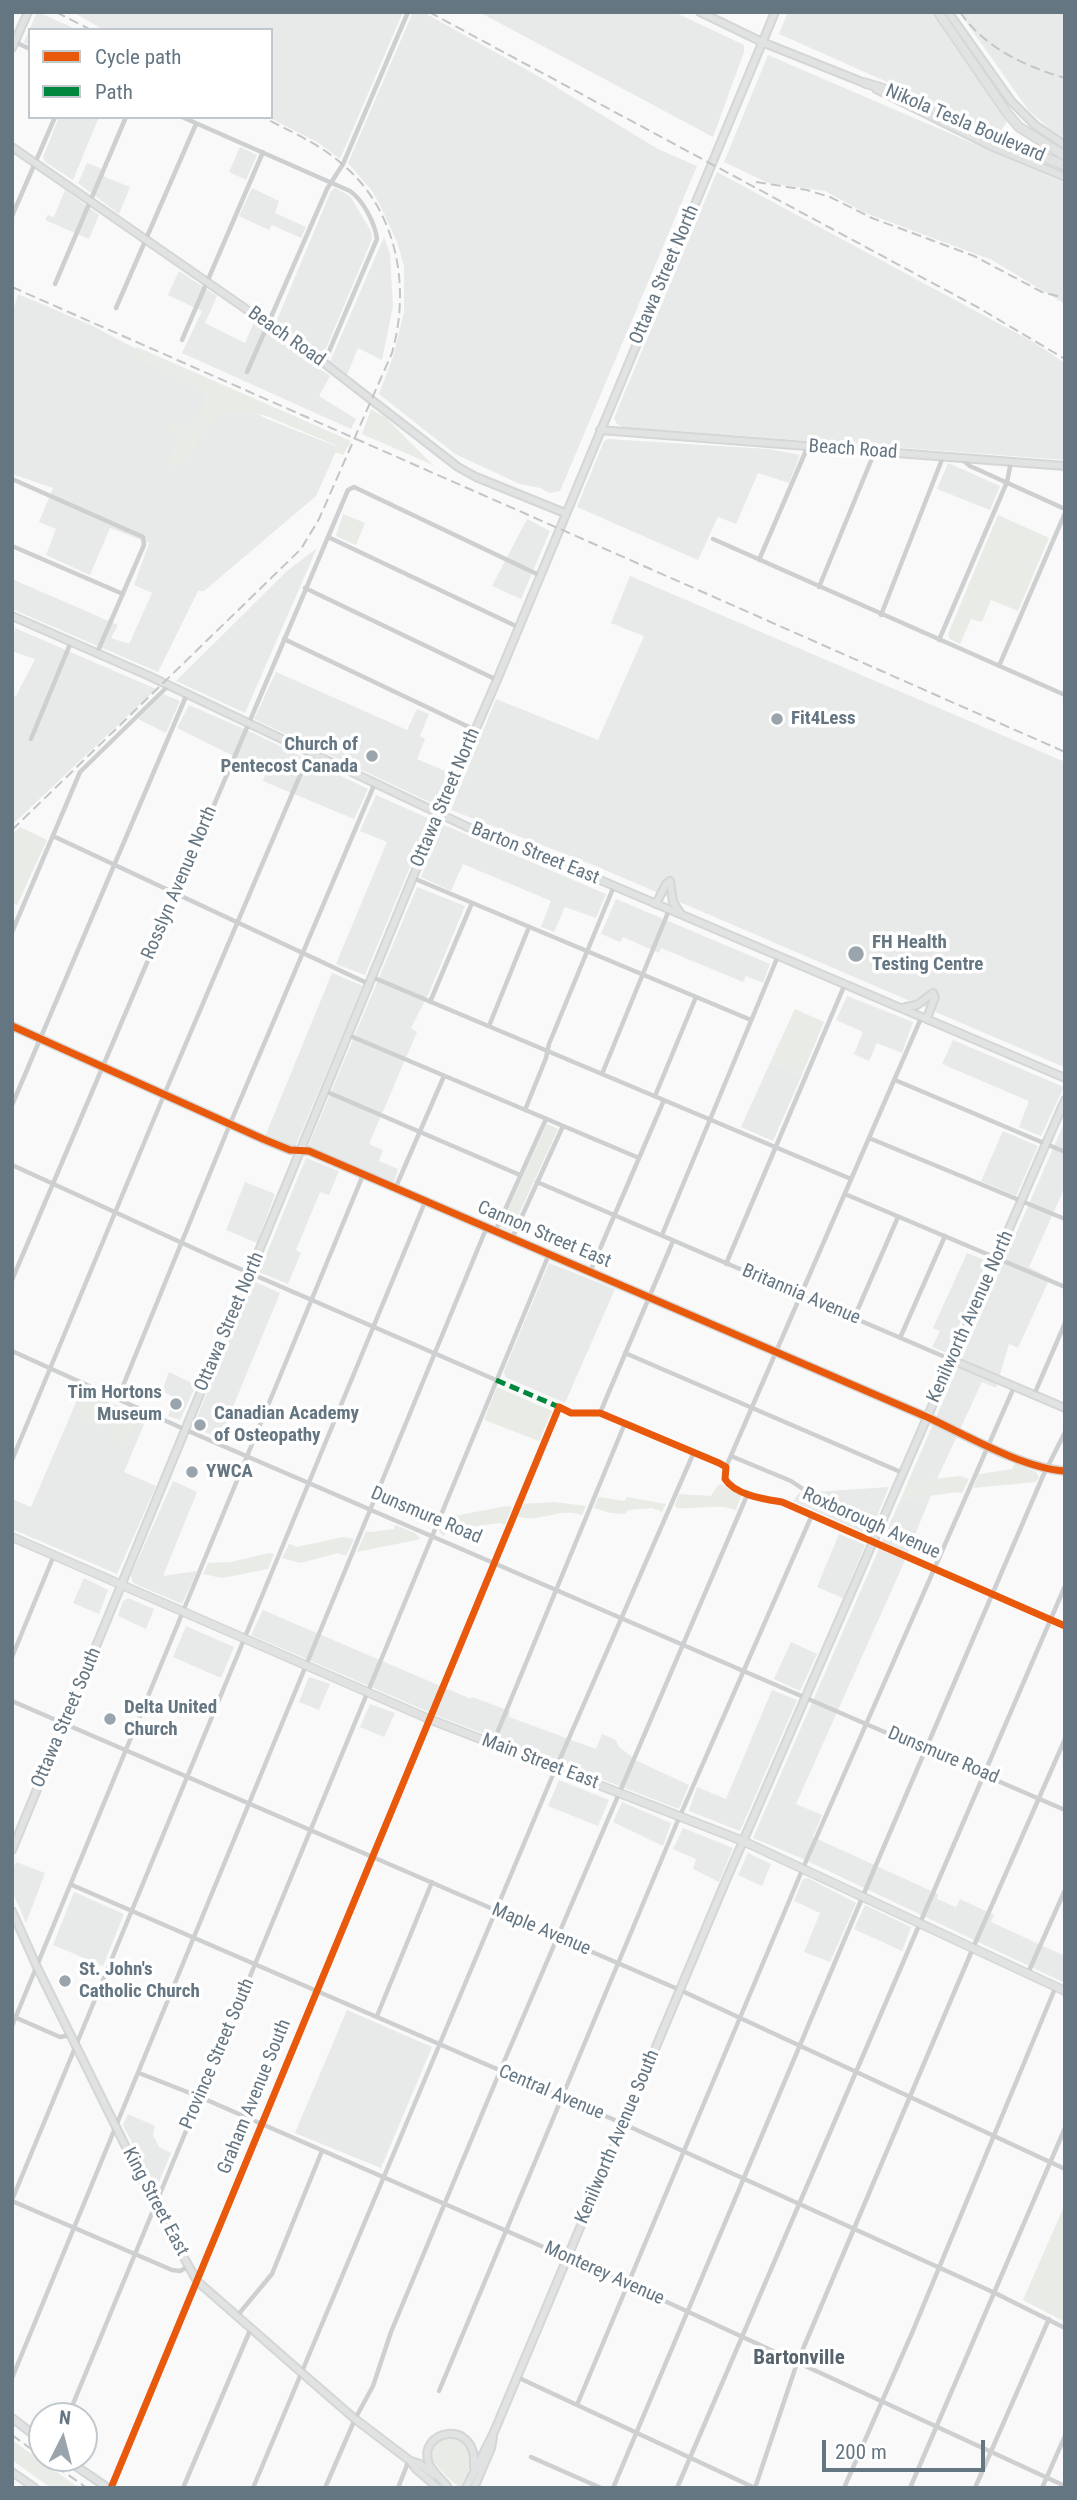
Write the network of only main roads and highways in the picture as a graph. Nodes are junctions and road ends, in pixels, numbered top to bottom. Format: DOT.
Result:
graph roads {
  1 [pos="28,12"];
  2 [pos="699,12"];
  3 [pos="775,12"];
  4 [pos="938,12"];
  5 [pos="947,12"];
  6 [pos="762,41"];
  7 [pos="14,45"];
  8 [pos="865,83"];
  9 [pos="1065,145"];
  10 [pos="12,147"];
  11 [pos="1064,162"];
  12 [pos="1065,177"];
  13 [pos="608,412"];
  14 [pos="600,430"];
  15 [pos="615,432"];
  16 [pos="1065,466"];
  17 [pos="565,513"];
  18 [pos="12,616"];
  19 [pos="439,814"];
  20 [pos="656,904"];
  21 [pos="682,915"];
  22 [pos="900,1007"];
  23 [pos="924,1017"];
  24 [pos="12,1026"];
  25 [pos="1065,1078"];
  26 [pos="1065,1100"];
  27 [pos="300,1151"];
  28 [pos="952,1360"];
  29 [pos="1065,1408"];
  30 [pos="927,1417"];
  31 [pos="1065,1471"];
  32 [pos="12,1537"];
  33 [pos="121,1585"];
  34 [pos="743,1841"];
  35 [pos="12,1850"];
  36 [pos="12,1910"];
  37 [pos="1065,1991"];
  38 [pos="12,2418"];
  39 [pos="28,2430"];
  40 [pos="494,2432"];
  41 [pos="409,2460"];
  42 [pos="474,2470"];
  43 [pos="12,2472"];
  44 [pos="85,2472"];
  45 [pos="449,2487"];
  46 [pos="35,2488"];
  47 [pos="110,2488"];
  48 [pos="437,2488"];
  49 [pos="466,2488"];
  50 [pos="474,2488"];
  1 -- 7 [label="main road"];
  2 -- 6 [label="main road"];
  3 -- 6 [label="main road, Ottawa Street North"];
  4 -- 11 [label="highway, Nikola Tesla Boulevard"];
  5 -- 9 [label="main road"];
  6 -- 8 [label="main road"];
  6 -- 13 [label="main road, Ottawa Street North"];
  8 -- 11 [label="highway, Nikola Tesla Boulevard"];
  8 -- 12 [label="main road"];
  10 -- 17 [label="main road, Beach Road"];
  13 -- 14 [label="main road, Ottawa Street North"];
  13 -- 15 [label="main road"];
  14 -- 15 [label="main road, Beach Road"];
  14 -- 17 [label="main road, Ottawa Street North"];
  15 -- 16 [label="main road, Beach Road"];
  17 -- 19 [label="main road, Ottawa Street North"];
  18 -- 19 [label="main road, Barton Street East"];
  19 -- 20 [label="main road, Barton Street East"];
  19 -- 27 [label="main road, Ottawa Street North"];
  20 -- 21 [label="main road, Barton Street East"];
  20 -- 21 [label="main road"];
  21 -- 22 [label="main road, Barton Street East"];
  22 -- 23 [label="main road, Barton Street East"];
  22 -- 23 [label="main road"];
  23 -- 25 [label="main road, Barton Street East"];
  24 -- 27 [label="main road, Cannon Street East"];
  26 -- 28 [label="main road, Kenilworth Avenue North"];
  27 -- 30 [label="main road, Cannon Street East"];
  27 -- 33 [label="main road, Ottawa Street North"];
  28 -- 29 [label="main road, Britannia Avenue"];
  28 -- 30 [label="main road, Kenilworth Avenue North"];
  30 -- 31 [label="main road, Cannon Street East"];
  30 -- 34 [label="main road, Kenilworth Avenue North"];
  32 -- 33 [label="main road, Main Street East"];
  33 -- 34 [label="main road, Main Street East"];
  33 -- 35 [label="main road, Ottawa Street South"];
  34 -- 37 [label="main road, Main Street East"];
  34 -- 40 [label="main road, Kenilworth Avenue South"];
  36 -- 41 [label="main road, King Street East"];
  38 -- 39 [label="main road"];
  40 -- 42 [label="main road, Kenilworth Avenue South"];
  40 -- 50 [label="main road, Kenilworth Avenue South"];
  41 -- 45 [label="main road, King Street East"];
  41 -- 48 [label="main road, King Street East"];
  42 -- 45 [label="main road"];
  42 -- 49 [label="main road, Kenilworth Avenue South"];
  43 -- 46 [label="main road"];
  44 -- 47 [label="main road"];
}
